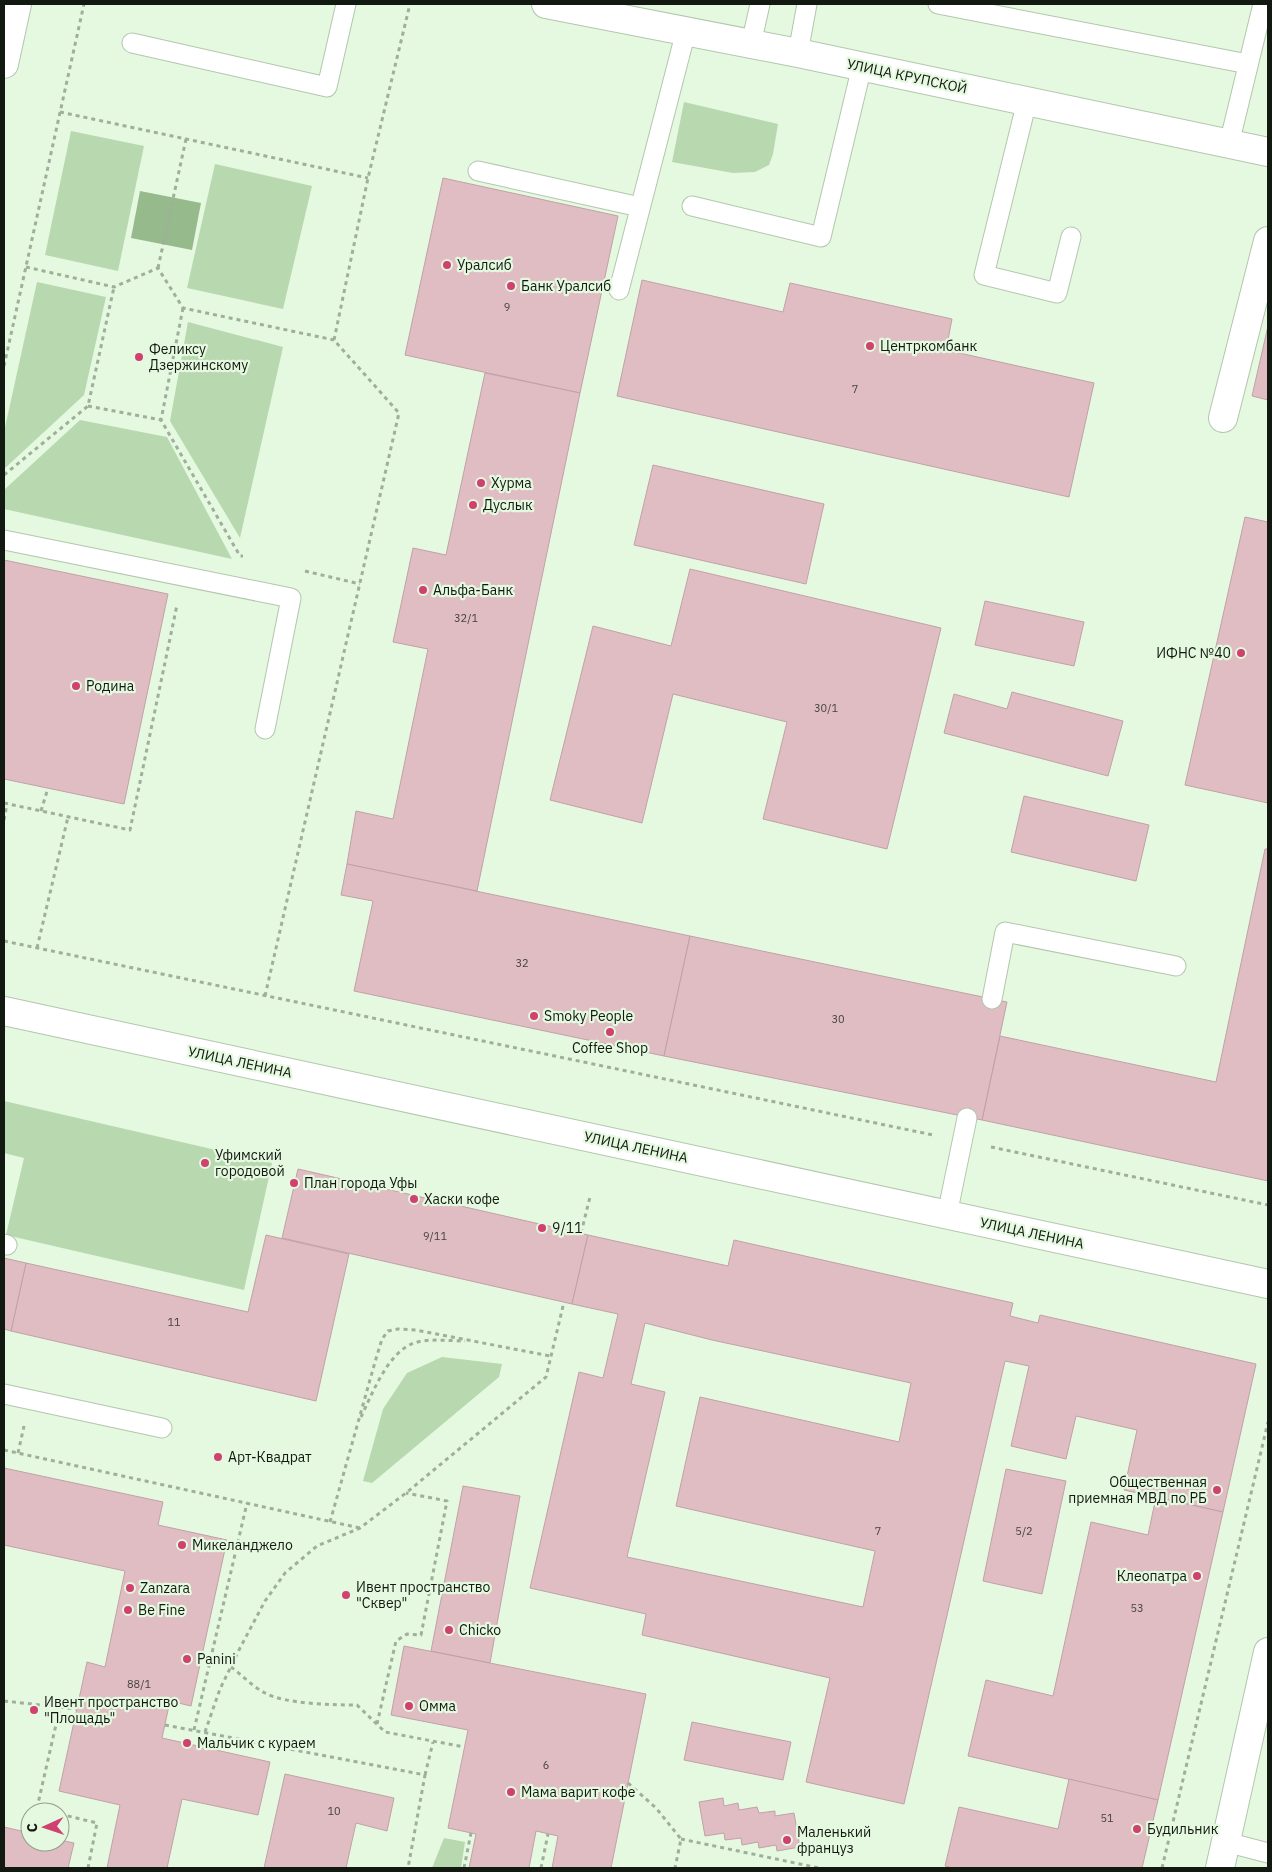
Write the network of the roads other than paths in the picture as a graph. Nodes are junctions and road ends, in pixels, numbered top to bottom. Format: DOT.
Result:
graph roads {
  1 [pos="346,4"];
  2 [pos="546,4"];
  3 [pos="760,4"];
  4 [pos="808,4"];
  5 [pos="938,4"];
  6 [pos="1263,4"];
  7 [pos="11,12"];
  8 [pos="686,31"];
  9 [pos="132,43"];
  10 [pos="751,44"];
  11 [pos="798,53"];
  12 [pos="4,64"];
  13 [pos="1248,64"];
  14 [pos="862,66"];
  15 [pos="1027,101"];
  16 [pos="1229,144"];
  17 [pos="1268,152"];
  18 [pos="478,171"];
  19 [pos="692,206"];
  20 [pos="640,207"];
  21 [pos="1071,237"];
  22 [pos="1268,241"];
  23 [pos="619,290"];
  24 [pos="1223,418"];
  25 [pos="4,540"];
  26 [pos="265,729"];
  27 [pos="1176,966"];
  28 [pos="992,999"];
  29 [pos="4,1011"];
  30 [pos="966,1118"];
  31 [pos="947,1215"];
  32 [pos="1268,1284"];
  33 [pos="4,1394"];
  34 [pos="162,1428"];
  35 [pos="1268,1652"];
  36 [pos="1226,1842"];
  37 [pos="1268,1852"];
  38 [pos="1220,1868"];
  1 -- 9 [label="lane"];
  2 -- 8 [label="main road, УЛИЦА КРУПСКОЙ"];
  3 -- 10 [label="lane"];
  4 -- 11 [label="lane"];
  5 -- 13 [label="lane"];
  6 -- 13 [label="lane"];
  7 -- 12 [label="main road"];
  8 -- 10 [label="main road, УЛИЦА КРУПСКОЙ"];
  8 -- 20 [label="lane"];
  10 -- 11 [label="main road, УЛИЦА КРУПСКОЙ"];
  11 -- 14 [label="main road, УЛИЦА КРУПСКОЙ"];
  13 -- 16 [label="lane"];
  14 -- 15 [label="main road, УЛИЦА КРУПСКОЙ"];
  14 -- 19 [label="lane"];
  15 -- 16 [label="main road, УЛИЦА КРУПСКОЙ"];
  15 -- 21 [label="lane"];
  16 -- 17 [label="main road, УЛИЦА КРУПСКОЙ"];
  18 -- 20 [label="lane"];
  20 -- 23 [label="lane"];
  22 -- 24 [label="main road"];
  25 -- 26 [label="lane"];
  27 -- 28 [label="lane"];
  29 -- 31 [label="main road, УЛИЦА ЛЕНИНА"];
  30 -- 31 [label="lane"];
  31 -- 32 [label="main road, УЛИЦА ЛЕНИНА"];
  33 -- 34 [label="lane"];
  35 -- 36 [label="main road"];
  36 -- 37 [label="lane"];
  36 -- 38 [label="main road"];
}
